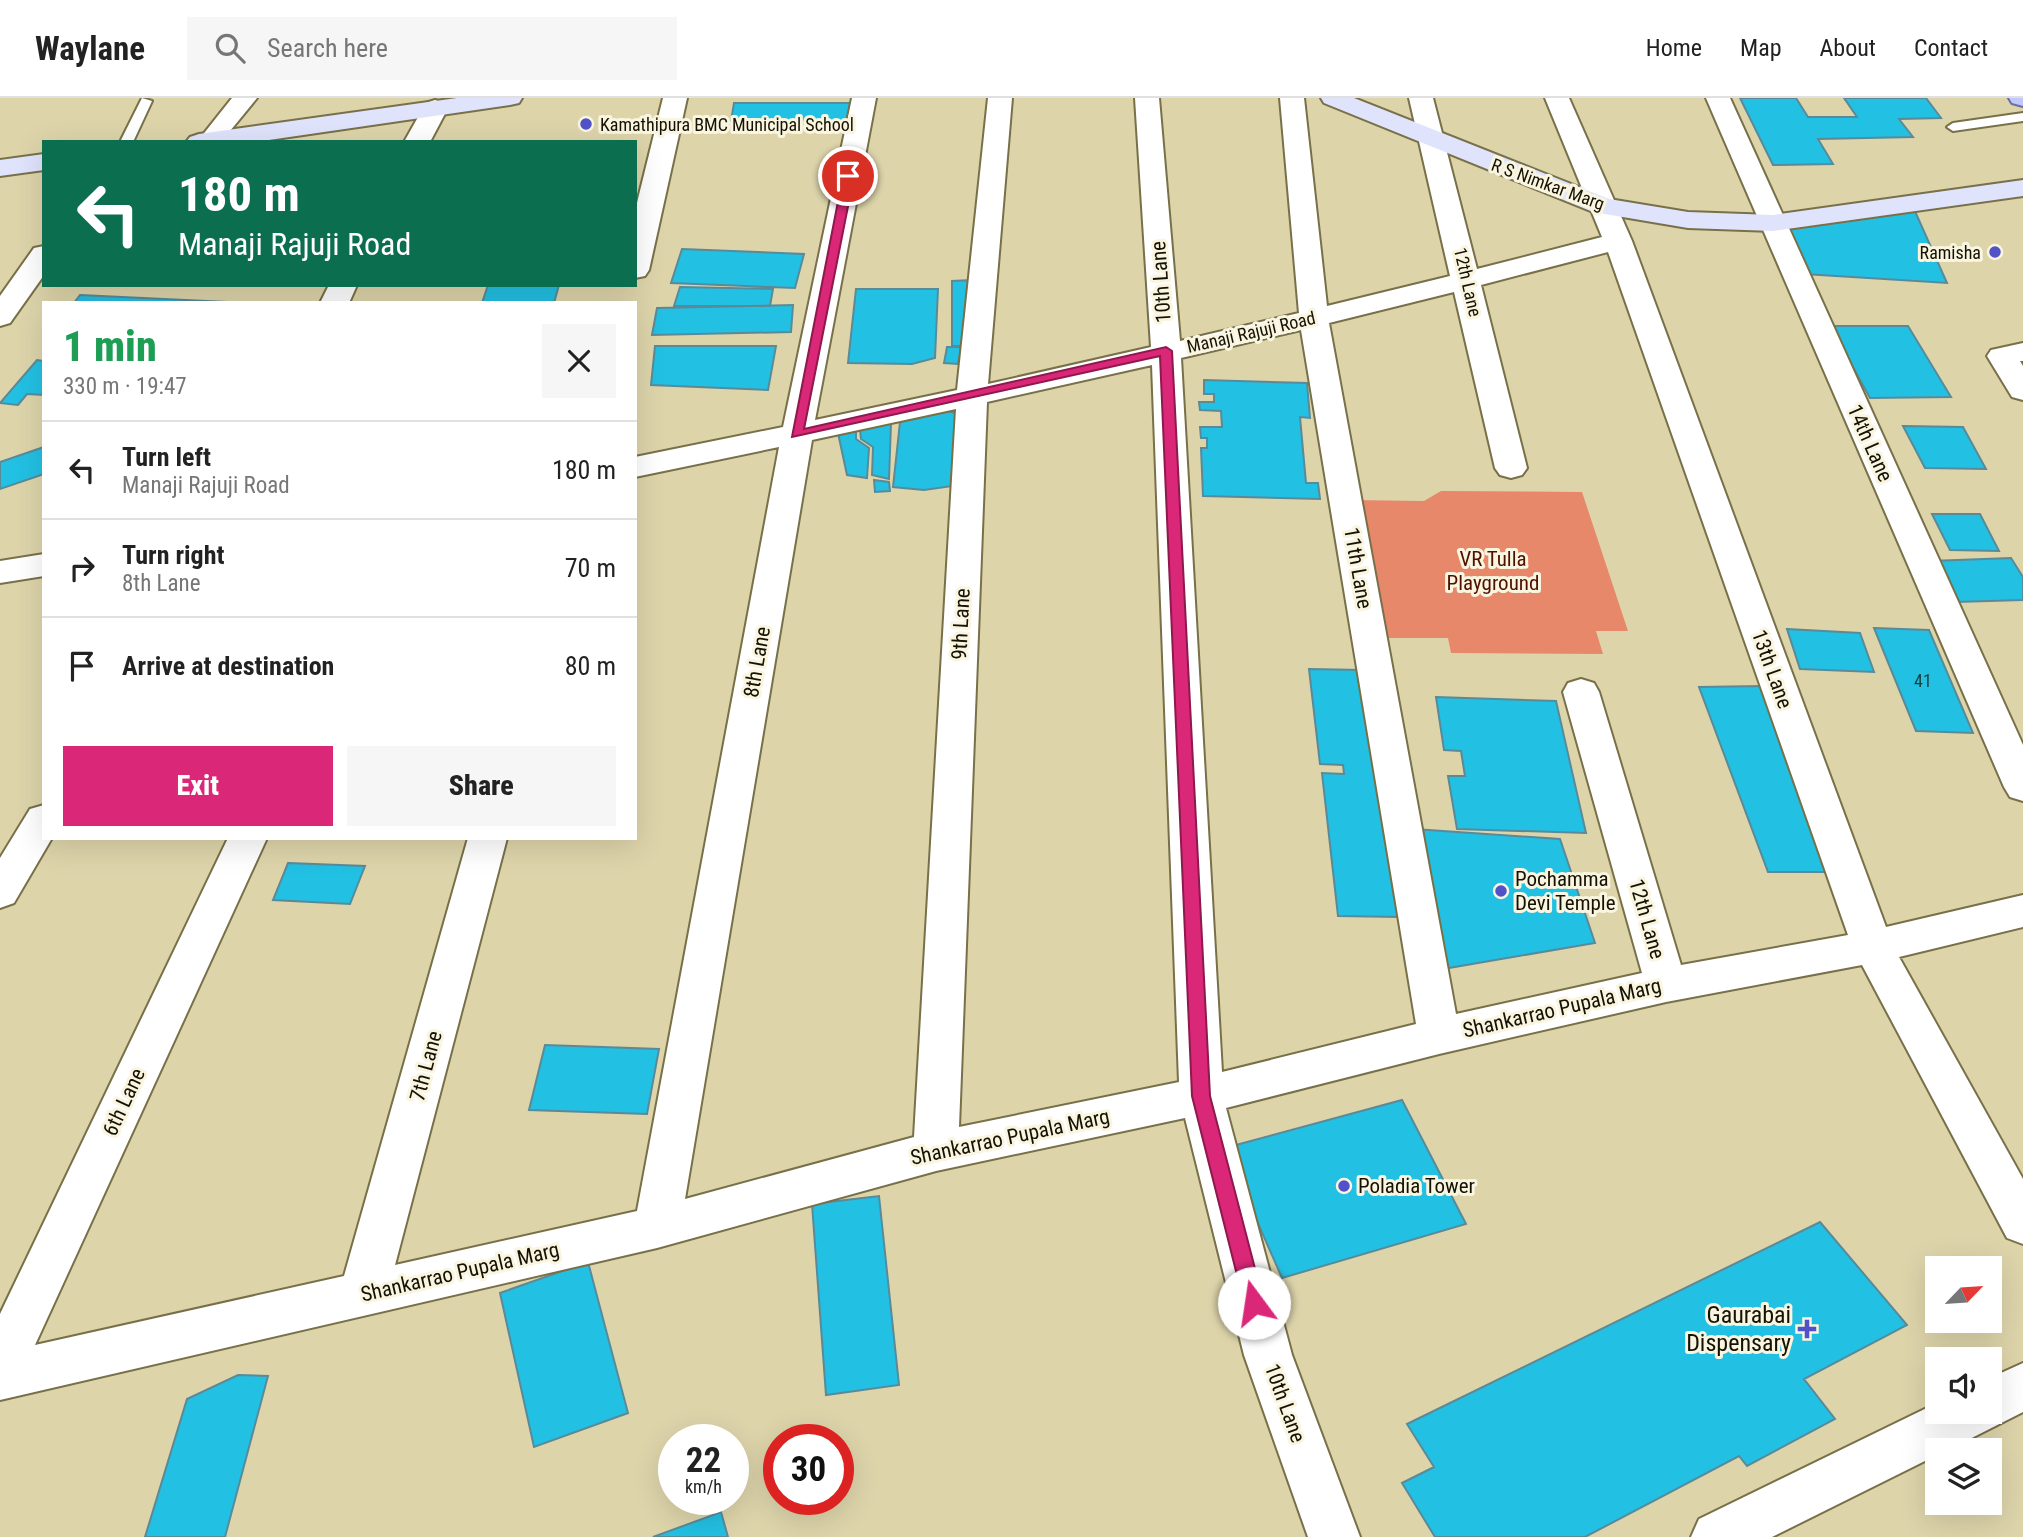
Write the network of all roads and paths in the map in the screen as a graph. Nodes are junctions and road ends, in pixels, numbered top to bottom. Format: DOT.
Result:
graph roads {
  1 [pos="245,98"];
  2 [pos="510,98"];
  3 [pos="676,98"];
  4 [pos="864,98"];
  5 [pos="1000,98"];
  6 [pos="1147,98"];
  7 [pos="1292,98"];
  8 [pos="1333,98"];
  9 [pos="1421,98"];
  10 [pos="1557,98"];
  11 [pos="1718,98"];
  12 [pos="146,102"];
  13 [pos="435,108"];
  14 [pos="2023,117"];
  15 [pos="1953,127"];
  16 [pos="127,140"];
  17 [pos="205,140"];
  18 [pos="211,140"];
  19 [pos="418,140"];
  20 [pos="1434,141"];
  21 [pos="42,162"];
  22 [pos="0,168"];
  23 [pos="2023,188"];
  24 [pos="1603,206"];
  25 [pos="1773,223"];
  26 [pos="1618,241"];
  27 [pos="42,257"];
  28 [pos="637,262"];
  29 [pos="1468,280"];
  30 [pos="0,317"];
  31 [pos="1314,318"];
  32 [pos="1166,351"];
  33 [pos="2023,352"];
  34 [pos="2023,391"];
  35 [pos="972,397"];
  36 [pos="797,435"];
  37 [pos="637,467"];
  38 [pos="1511,468"];
  39 [pos="42,566"];
  40 [pos="3,576"];
  41 [pos="1581,692"];
  42 [pos="2023,787"];
  43 [pos="42,822"];
  44 [pos="246,840"];
  45 [pos="487,840"];
  46 [pos="0,892"];
  47 [pos="2023,911"];
  48 [pos="1873,947"];
  49 [pos="1666,985"];
  50 [pos="1439,1036"];
  51 [pos="1201,1096"];
  52 [pos="936,1151"];
  53 [pos="2023,1223"];
  54 [pos="657,1227"];
  55 [pos="363,1294"];
  56 [pos="0,1366"];
  57 [pos="0,1376"];
  58 [pos="2023,1387"];
  59 [pos="2002,1397"];
  60 [pos="1948,1424"];
  61 [pos="1334,1537"];
  62 [pos="1717,1537"];
  1 -- 17 [label="street"];
  2 -- 13 [label="main road"];
  3 -- 28 [label="street"];
  4 -- 36 [label="street, 8th Lane"];
  5 -- 35 [label="street, 9th Lane"];
  6 -- 32 [label="street, 10th Lane"];
  7 -- 31 [label="street, 11th Lane"];
  8 -- 20 [label="main road, R S Nimkar Marg"];
  9 -- 20 [label="street, 12th Lane"];
  10 -- 24 [label="street, 13th Lane"];
  11 -- 25 [label="street, 14th Lane"];
  12 -- 16 [label="lane"];
  13 -- 18 [label="main road"];
  13 -- 19 [label="street"];
  14 -- 15 [label="lane"];
  20 -- 24 [label="main road, R S Nimkar Marg"];
  20 -- 29 [label="street, 12th Lane"];
  21 -- 22 [label="main road"];
  23 -- 25 [label="main road, R S Nimkar Marg"];
  24 -- 25 [label="main road, R S Nimkar Marg"];
  24 -- 26 [label="street, 13th Lane"];
  25 -- 42 [label="street, 14th Lane"];
  26 -- 29 [label="street, Manaji Rajuji Road"];
  26 -- 48 [label="street, 13th Lane"];
  27 -- 30 [label="street"];
  29 -- 31 [label="street, Manaji Rajuji Road"];
  29 -- 38 [label="street, 12th Lane"];
  31 -- 32 [label="street, Manaji Rajuji Road"];
  31 -- 50 [label="street, 11th Lane"];
  32 -- 35 [label="street, Manaji Rajuji Road"];
  32 -- 51 [label="street, 10th Lane"];
  33 -- 34 [label="street"];
  35 -- 36 [label="street, Manaji Rajuji Road"];
  35 -- 52 [label="street, 9th Lane"];
  36 -- 37 [label="street, Manaji Rajuji Road"];
  36 -- 54 [label="street, 8th Lane"];
  39 -- 40 [label="street"];
  41 -- 49 [label="street, 12th Lane"];
  43 -- 46 [label="street"];
  44 -- 56 [label="street, 6th Lane"];
  45 -- 55 [label="street, 7th Lane"];
  47 -- 48 [label="street, Shankarrao Pupala Marg"];
  48 -- 49 [label="street, Shankarrao Pupala Marg"];
  48 -- 53 [label="street, 13th Lane"];
  49 -- 50 [label="street, Shankarrao Pupala Marg"];
  50 -- 51 [label="street, Shankarrao Pupala Marg"];
  51 -- 52 [label="street, Shankarrao Pupala Marg"];
  51 -- 61 [label="street, 10th Lane"];
  52 -- 54 [label="street, Shankarrao Pupala Marg"];
  54 -- 55 [label="street, Shankarrao Pupala Marg"];
  55 -- 57 [label="street, Shankarrao Pupala Marg"];
  58 -- 59 [label="street"];
  60 -- 62 [label="street"];
}
